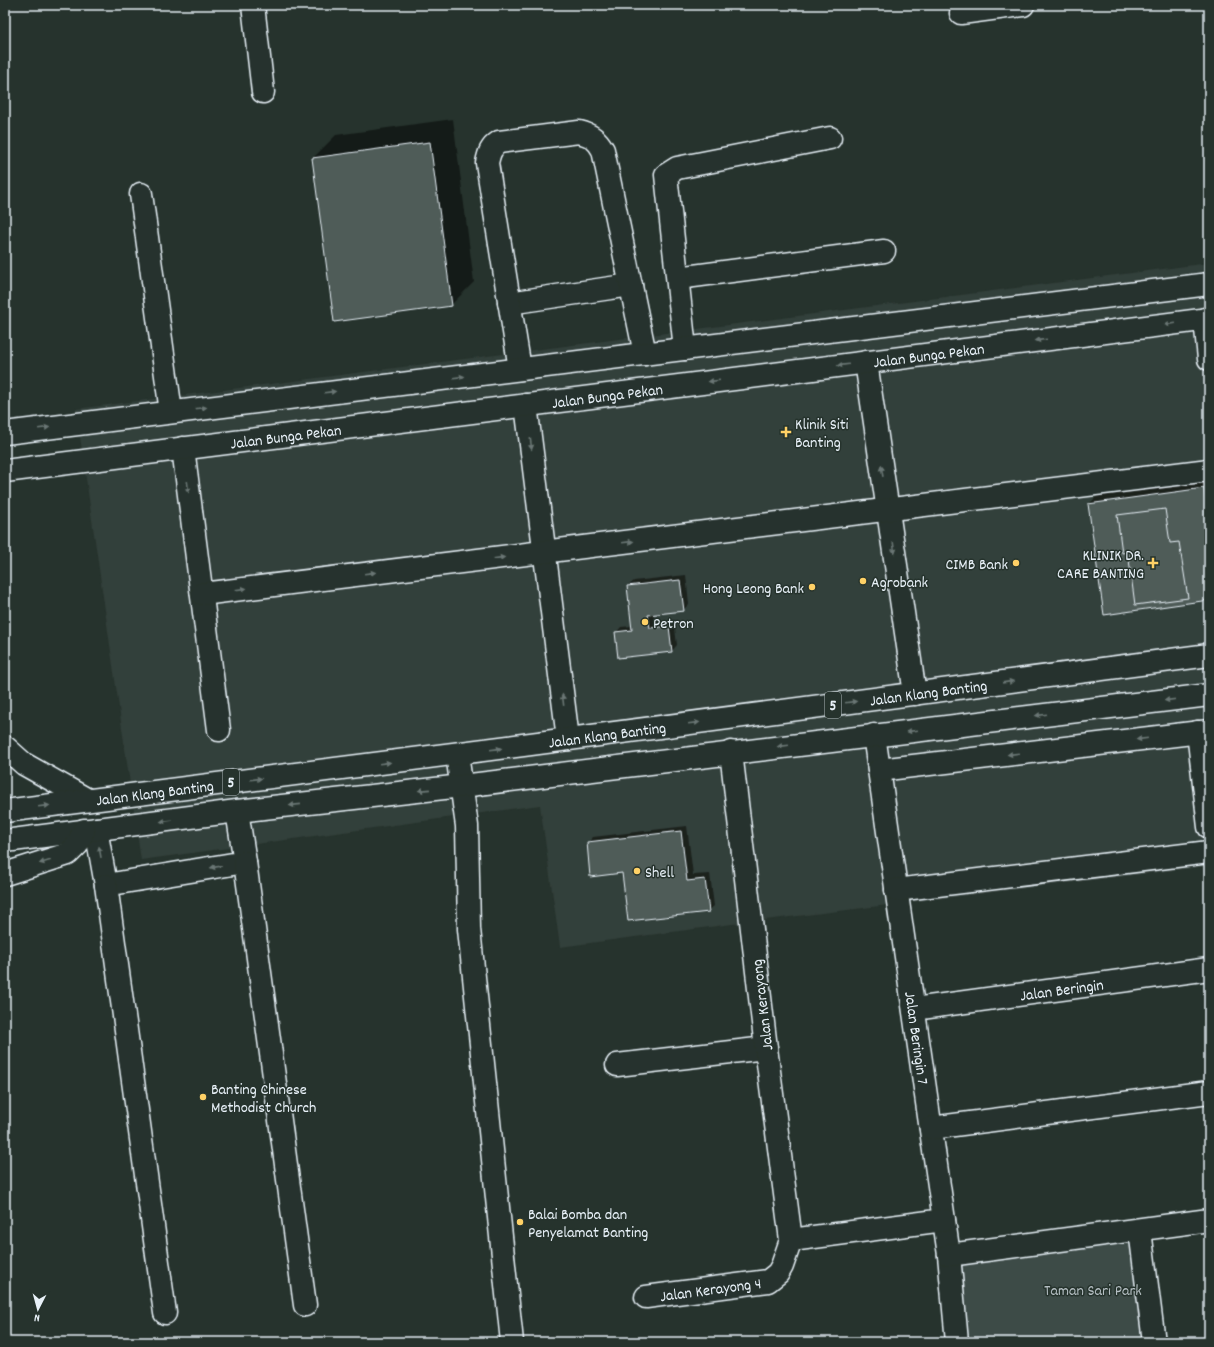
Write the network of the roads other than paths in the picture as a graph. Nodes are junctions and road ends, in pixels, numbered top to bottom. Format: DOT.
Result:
graph roads {
  1 [pos="253,5"];
  2 [pos="1021,5"];
  3 [pos="961,13"];
  4 [pos="263,92"];
  5 [pos="830,138"];
  6 [pos="141,194"];
  7 [pos="884,251"];
  8 [pos="678,278"];
  9 [pos="1209,284"];
  10 [pos="631,285"];
  11 [pos="509,303"];
  12 [pos="1207,319"];
  13 [pos="685,349"];
  14 [pos="645,354"];
  15 [pos="1209,359"];
  16 [pos="866,362"];
  17 [pos="520,369"];
  18 [pos="526,405"];
  19 [pos="171,412"];
  20 [pos="5,433"];
  21 [pos="184,448"];
  22 [pos="1209,470"];
  23 [pos="5,471"];
  24 [pos="888,510"];
  25 [pos="545,552"];
  26 [pos="202,594"];
  27 [pos="1209,655"];
  28 [pos="915,694"];
  29 [pos="1209,695"];
  30 [pos="219,730"];
  31 [pos="1203,731"];
  32 [pos="874,735"];
  33 [pos="568,739"];
  34 [pos="5,746"];
  35 [pos="731,752"];
  36 [pos="458,754"];
  37 [pos="879,770"];
  38 [pos="462,786"];
  39 [pos="88,800"];
  40 [pos="5,811"];
  41 [pos="237,811"];
  42 [pos="1209,826"];
  43 [pos="90,830"];
  44 [pos="5,841"];
  45 [pos="1209,852"];
  46 [pos="245,862"];
  47 [pos="5,874"];
  48 [pos="106,885"];
  49 [pos="896,890"];
  50 [pos="1209,969"];
  51 [pos="914,1009"];
  52 [pos="766,1048"];
  53 [pos="617,1065"];
  54 [pos="1209,1092"];
  55 [pos="931,1128"];
  56 [pos="944,1220"];
  57 [pos="1209,1220"];
  58 [pos="1140,1230"];
  59 [pos="788,1248"];
  60 [pos="949,1255"];
  61 [pos="646,1297"];
  62 [pos="305,1305"];
  63 [pos="165,1313"];
  64 [pos="512,1342"];
  65 [pos="957,1342"];
  66 [pos="1154,1342"];
  1 -- 4 [label="main road"];
  2 -- 3 [label="main road"];
  5 -- 8 [label="main road"];
  6 -- 19 [label="main road"];
  7 -- 8 [label="main road"];
  8 -- 13 [label="main road"];
  9 -- 13 [label="main road"];
  10 -- 11 [label="main road"];
  10 -- 11 [label="main road"];
  10 -- 14 [label="main road"];
  11 -- 17 [label="main road"];
  12 -- 15 [label="main road"];
  12 -- 16 [label="main road, Jalan Bunga Pekan, one-way"];
  13 -- 14 [label="main road"];
  14 -- 17 [label="main road"];
  16 -- 18 [label="main road, Jalan Bunga Pekan, one-way"];
  24 -- 16 [label="main road, one-way"];
  19 -- 17 [label="main road, one-way"];
  18 -- 21 [label="main road, Jalan Bunga Pekan"];
  18 -- 25 [label="main road, one-way"];
  20 -- 19 [label="main road, one-way"];
  21 -- 23 [label="main road, Jalan Bunga Pekan"];
  21 -- 26 [label="main road, one-way"];
  22 -- 24 [label="main road"];
  25 -- 24 [label="main road, one-way"];
  24 -- 28 [label="main road, one-way"];
  26 -- 25 [label="main road, one-way"];
  33 -- 25 [label="main road, one-way"];
  26 -- 30 [label="main road"];
  28 -- 27 [label="main road, Jalan Klang Banting / 5, one-way"];
  33 -- 28 [label="main road, Jalan Klang Banting / 5, one-way"];
  29 -- 32 [label="main road, Jalan Klang Banting / 5, one-way"];
  31 -- 37 [label="main road, one-way"];
  31 -- 42 [label="main road"];
  32 -- 35 [label="main road, Jalan Klang Banting / 5, one-way"];
  32 -- 37 [label="main road, Jalan Beringin 7"];
  36 -- 33 [label="main road, Jalan Klang Banting / 5, one-way"];
  34 -- 39 [label="main road"];
  35 -- 38 [label="main road, Jalan Klang Banting / 5"];
  35 -- 52 [label="main road, Jalan Kerayong"];
  36 -- 38 [label="main road"];
  39 -- 36 [label="main road, Jalan Klang Banting / 5, one-way"];
  37 -- 49 [label="main road, Jalan Beringin 7"];
  38 -- 41 [label="main road, Jalan Klang Banting / 5, one-way"];
  38 -- 64 [label="main road"];
  40 -- 39 [label="main road, Jalan Klang Banting / 5, one-way"];
  41 -- 43 [label="main road, Jalan Klang Banting / 5, one-way"];
  41 -- 46 [label="main road"];
  43 -- 44 [label="main road, Jalan Klang Banting / 5"];
  43 -- 47 [label="main road, one-way"];
  48 -- 43 [label="main road, one-way"];
  45 -- 49 [label="main road"];
  46 -- 48 [label="main road, one-way"];
  46 -- 62 [label="main road"];
  48 -- 63 [label="main road"];
  49 -- 51 [label="main road, Jalan Beringin 7"];
  50 -- 51 [label="main road, Jalan Beringin"];
  51 -- 55 [label="main road, Jalan Beringin 7"];
  52 -- 53 [label="main road"];
  52 -- 59 [label="main road, Jalan Kerayong"];
  54 -- 55 [label="main road"];
  55 -- 56 [label="main road, Jalan Beringin 7"];
  56 -- 59 [label="main road"];
  56 -- 60 [label="main road, Jalan Beringin 7"];
  57 -- 58 [label="main road"];
  58 -- 60 [label="main road"];
  58 -- 66 [label="main road"];
  59 -- 61 [label="main road, Jalan Kerayong 4"];
  60 -- 65 [label="main road, Jalan Beringin 7"];
}
